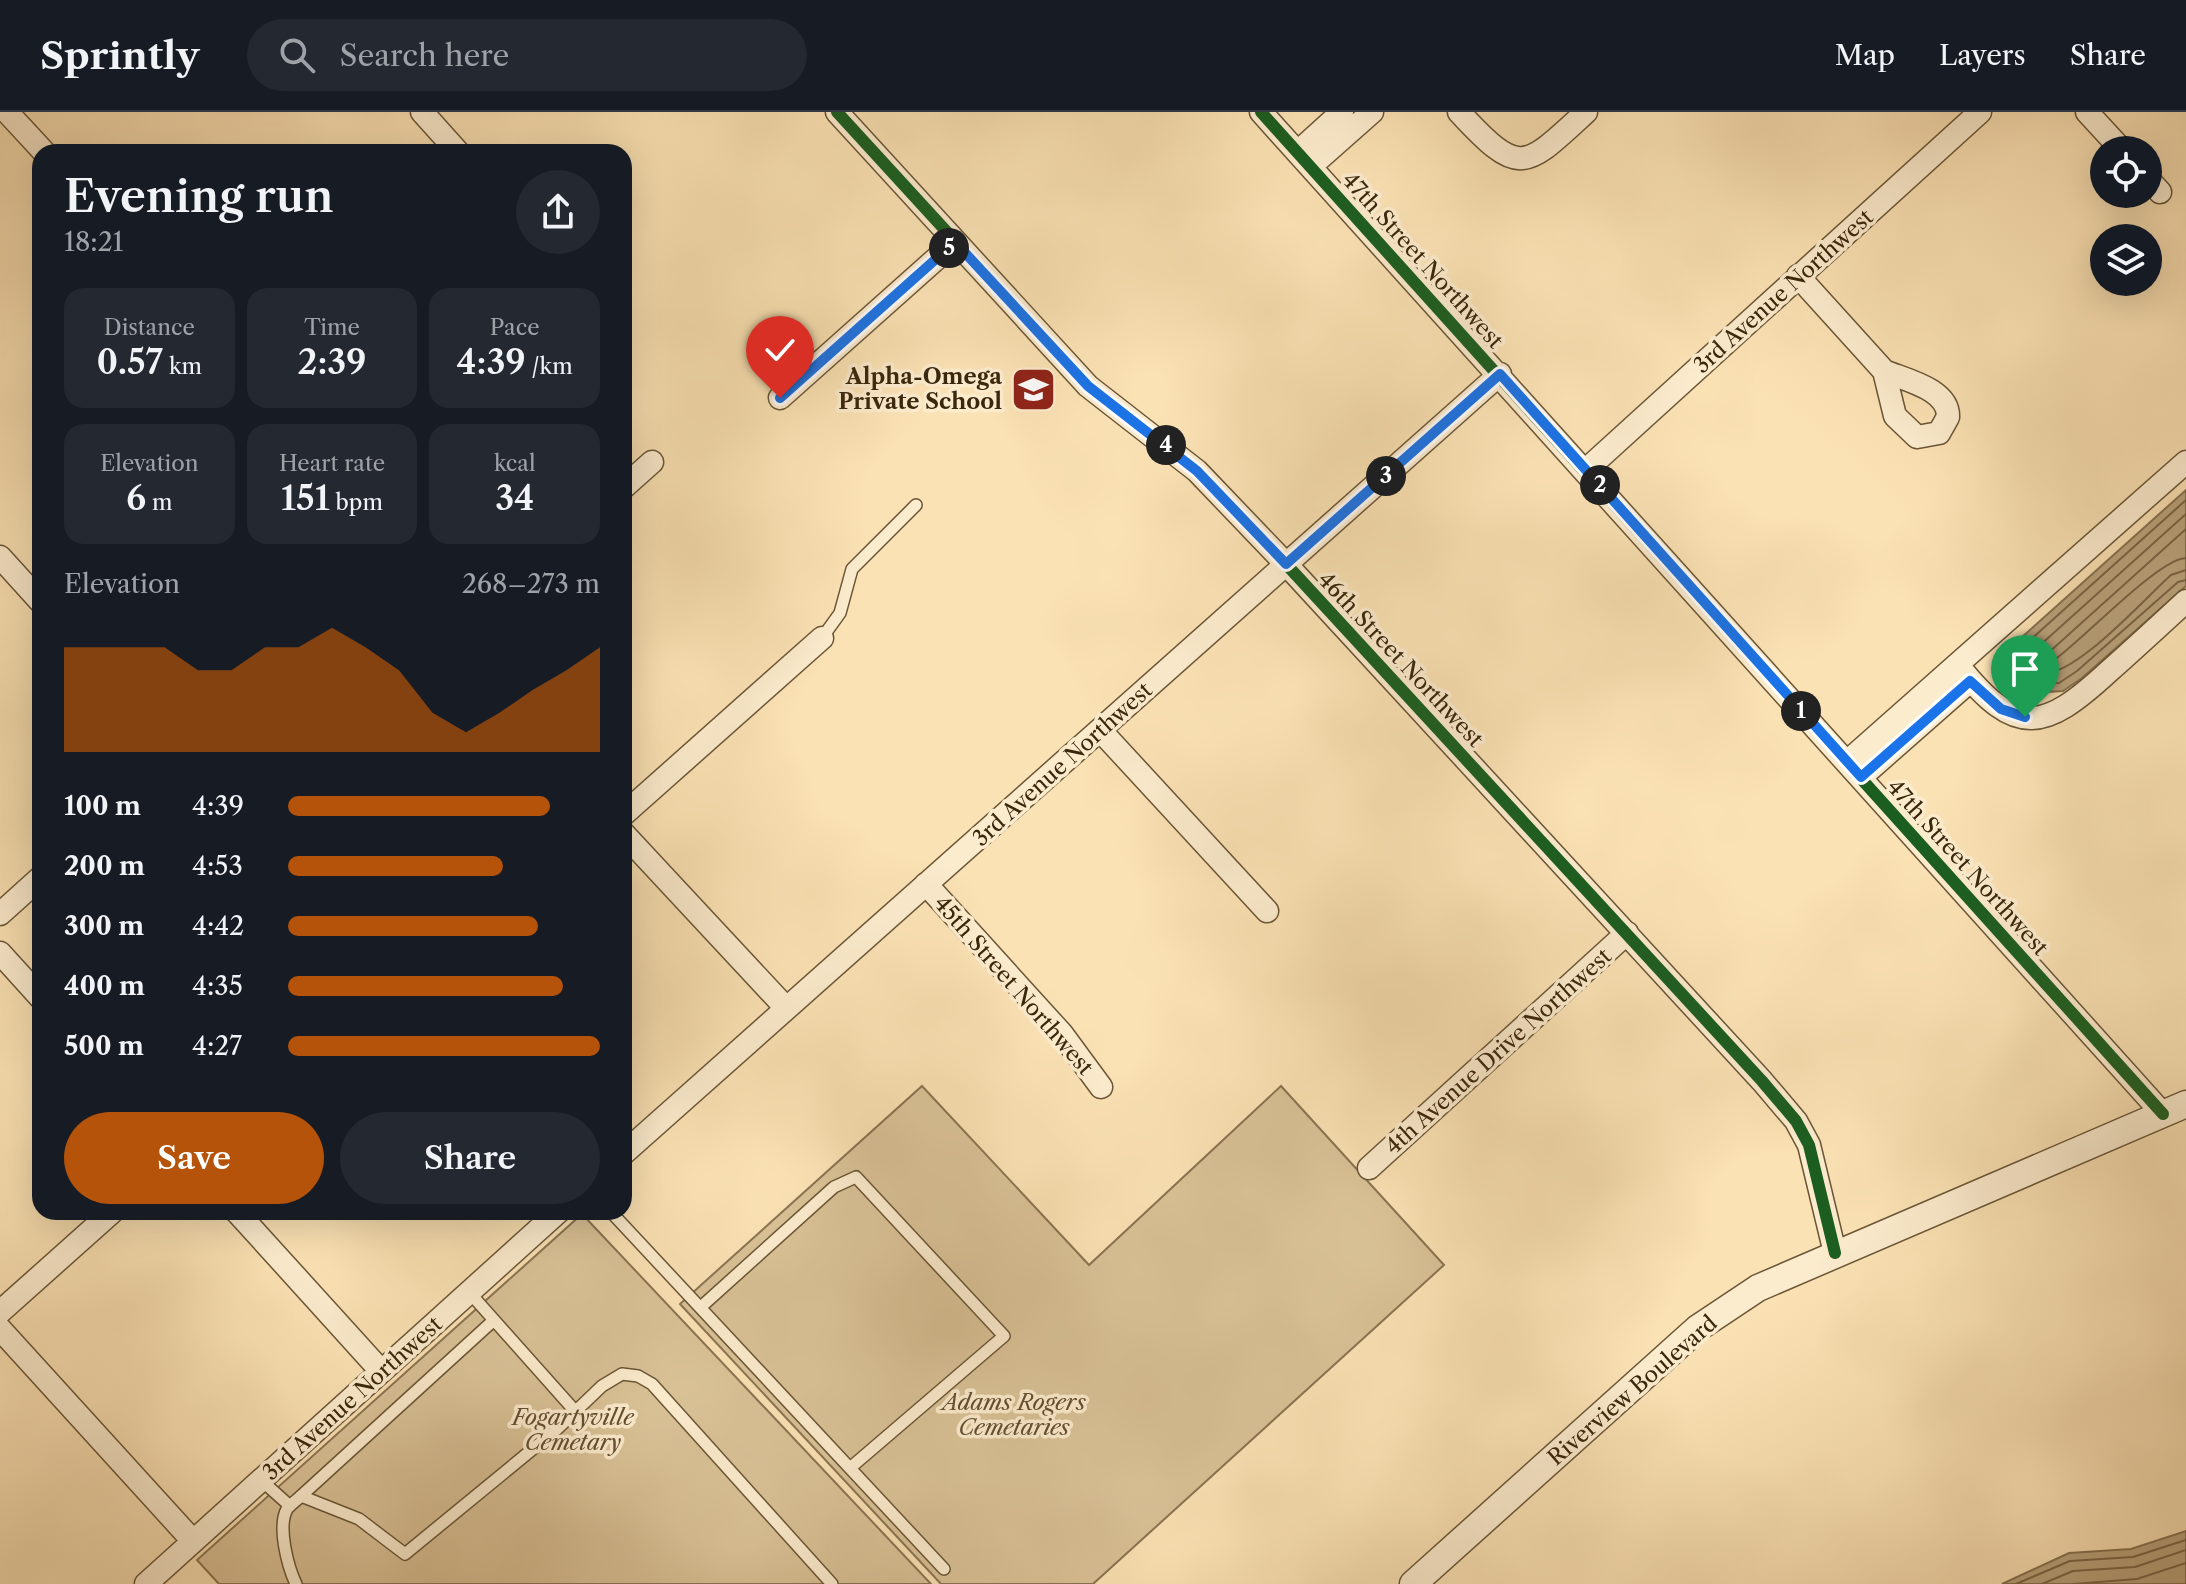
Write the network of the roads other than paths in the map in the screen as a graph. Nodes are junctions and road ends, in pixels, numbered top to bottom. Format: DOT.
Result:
graph roads {
  1 [pos="7,112"];
  2 [pos="422,112"];
  3 [pos="837,112"];
  4 [pos="1261,112"];
  5 [pos="1342,112"];
  6 [pos="1372,112"];
  7 [pos="1459,112"];
  8 [pos="1586,112"];
  9 [pos="1980,112"];
  10 [pos="2087,112"];
  11 [pos="2109,136"];
  12 [pos="37,144"];
  13 [pos="451,144"];
  14 [pos="1305,159"];
  15 [pos="955,242"];
  16 [pos="1798,276"];
  17 [pos="1884,371"];
  18 [pos="1500,374"];
  19 [pos="780,398"];
  20 [pos="652,462"];
  21 [pos="2186,462"];
  22 [pos="1586,470"];
  23 [pos="632,480"];
  24 [pos="916,505"];
  25 [pos="0,557"];
  26 [pos="1286,564"];
  27 [pos="32,592"];
  28 [pos="2186,601"];
  29 [pos="822,638"];
  30 [pos="1964,673"];
  31 [pos="1100,730"];
  32 [pos="1854,770"];
  33 [pos="632,807"];
  34 [pos="632,843"];
  35 [pos="926,884"];
  36 [pos="32,885"];
  37 [pos="1267,911"];
  38 [pos="0,914"];
  39 [pos="1627,933"];
  40 [pos="0,953"];
  41 [pos="32,988"];
  42 [pos="786,1008"];
  43 [pos="1101,1087"];
  44 [pos="2174,1109"];
  45 [pos="632,1146"];
  46 [pos="1369,1168"];
  47 [pos="103,1220"];
  48 [pos="244,1220"];
  49 [pos="549,1220"];
  50 [pos="619,1220"];
  51 [pos="1835,1253"];
  52 [pos="469,1292"];
  53 [pos="702,1306"];
  54 [pos="0,1312"];
  55 [pos="494,1320"];
  56 [pos="0,1329"];
  57 [pos="381,1371"];
  58 [pos="575,1411"];
  59 [pos="850,1468"];
  60 [pos="261,1480"];
  61 [pos="301,1496"];
  62 [pos="290,1506"];
  63 [pos="193,1541"];
  64 [pos="944,1569"];
  65 [pos="146,1584"];
  66 [pos="296,1584"];
  67 [pos="832,1584"];
  68 [pos="1413,1584"];
  1 -- 12 [label="street"];
  2 -- 13 [label="street"];
  3 -- 15 [label="street, 46th Street Northwest"];
  4 -- 14 [label="street, 47th Street Northwest"];
  5 -- 14 [label="street"];
  6 -- 14 [label="street"];
  7 -- 8 [label="street"];
  9 -- 16 [label="street, 3rd Avenue Northwest"];
  10 -- 11 [label="street"];
  14 -- 18 [label="street, 47th Street Northwest"];
  15 -- 19 [label="street"];
  15 -- 26 [label="street, 46th Street Northwest"];
  16 -- 17 [label="street"];
  16 -- 22 [label="street, 3rd Avenue Northwest"];
  18 -- 22 [label="street, 47th Street Northwest"];
  18 -- 26 [label="street, 3rd Avenue Northwest"];
  20 -- 23 [label="street"];
  21 -- 30 [label="street"];
  22 -- 32 [label="street, 47th Street Northwest"];
  24 -- 29 [label="lane"];
  25 -- 27 [label="street"];
  26 -- 31 [label="street, 3rd Avenue Northwest"];
  26 -- 39 [label="street, 46th Street Northwest"];
  28 -- 30 [label="street"];
  29 -- 33 [label="street"];
  30 -- 32 [label="street"];
  31 -- 35 [label="street, 3rd Avenue Northwest"];
  31 -- 37 [label="street"];
  32 -- 44 [label="street, 47th Street Northwest"];
  34 -- 42 [label="street"];
  35 -- 42 [label="street, 3rd Avenue Northwest"];
  35 -- 43 [label="street, 45th Street Northwest"];
  36 -- 38 [label="street"];
  39 -- 46 [label="street, 4th Avenue Drive Northwest"];
  39 -- 51 [label="street, 46th Street Northwest"];
  40 -- 41 [label="street"];
  42 -- 45 [label="street, 3rd Avenue Northwest"];
  44 -- 51 [label="street, Riverview Boulevard"];
  47 -- 54 [label="street"];
  48 -- 57 [label="street"];
  49 -- 52 [label="street, 3rd Avenue Northwest"];
  50 -- 53 [label="lane"];
  51 -- 68 [label="street, Riverview Boulevard"];
  52 -- 55 [label="lane"];
  52 -- 57 [label="street, 3rd Avenue Northwest"];
  53 -- 59 [label="lane"];
  53 -- 59 [label="lane"];
  55 -- 58 [label="lane"];
  55 -- 61 [label="lane"];
  56 -- 63 [label="street"];
  57 -- 60 [label="street, 3rd Avenue Northwest"];
  58 -- 61 [label="lane"];
  58 -- 67 [label="lane"];
  59 -- 64 [label="lane"];
  60 -- 62 [label="lane"];
  60 -- 63 [label="street, 3rd Avenue Northwest"];
  61 -- 62 [label="lane"];
  62 -- 66 [label="lane"];
  63 -- 65 [label="street, 3rd Avenue Northwest"];
}
